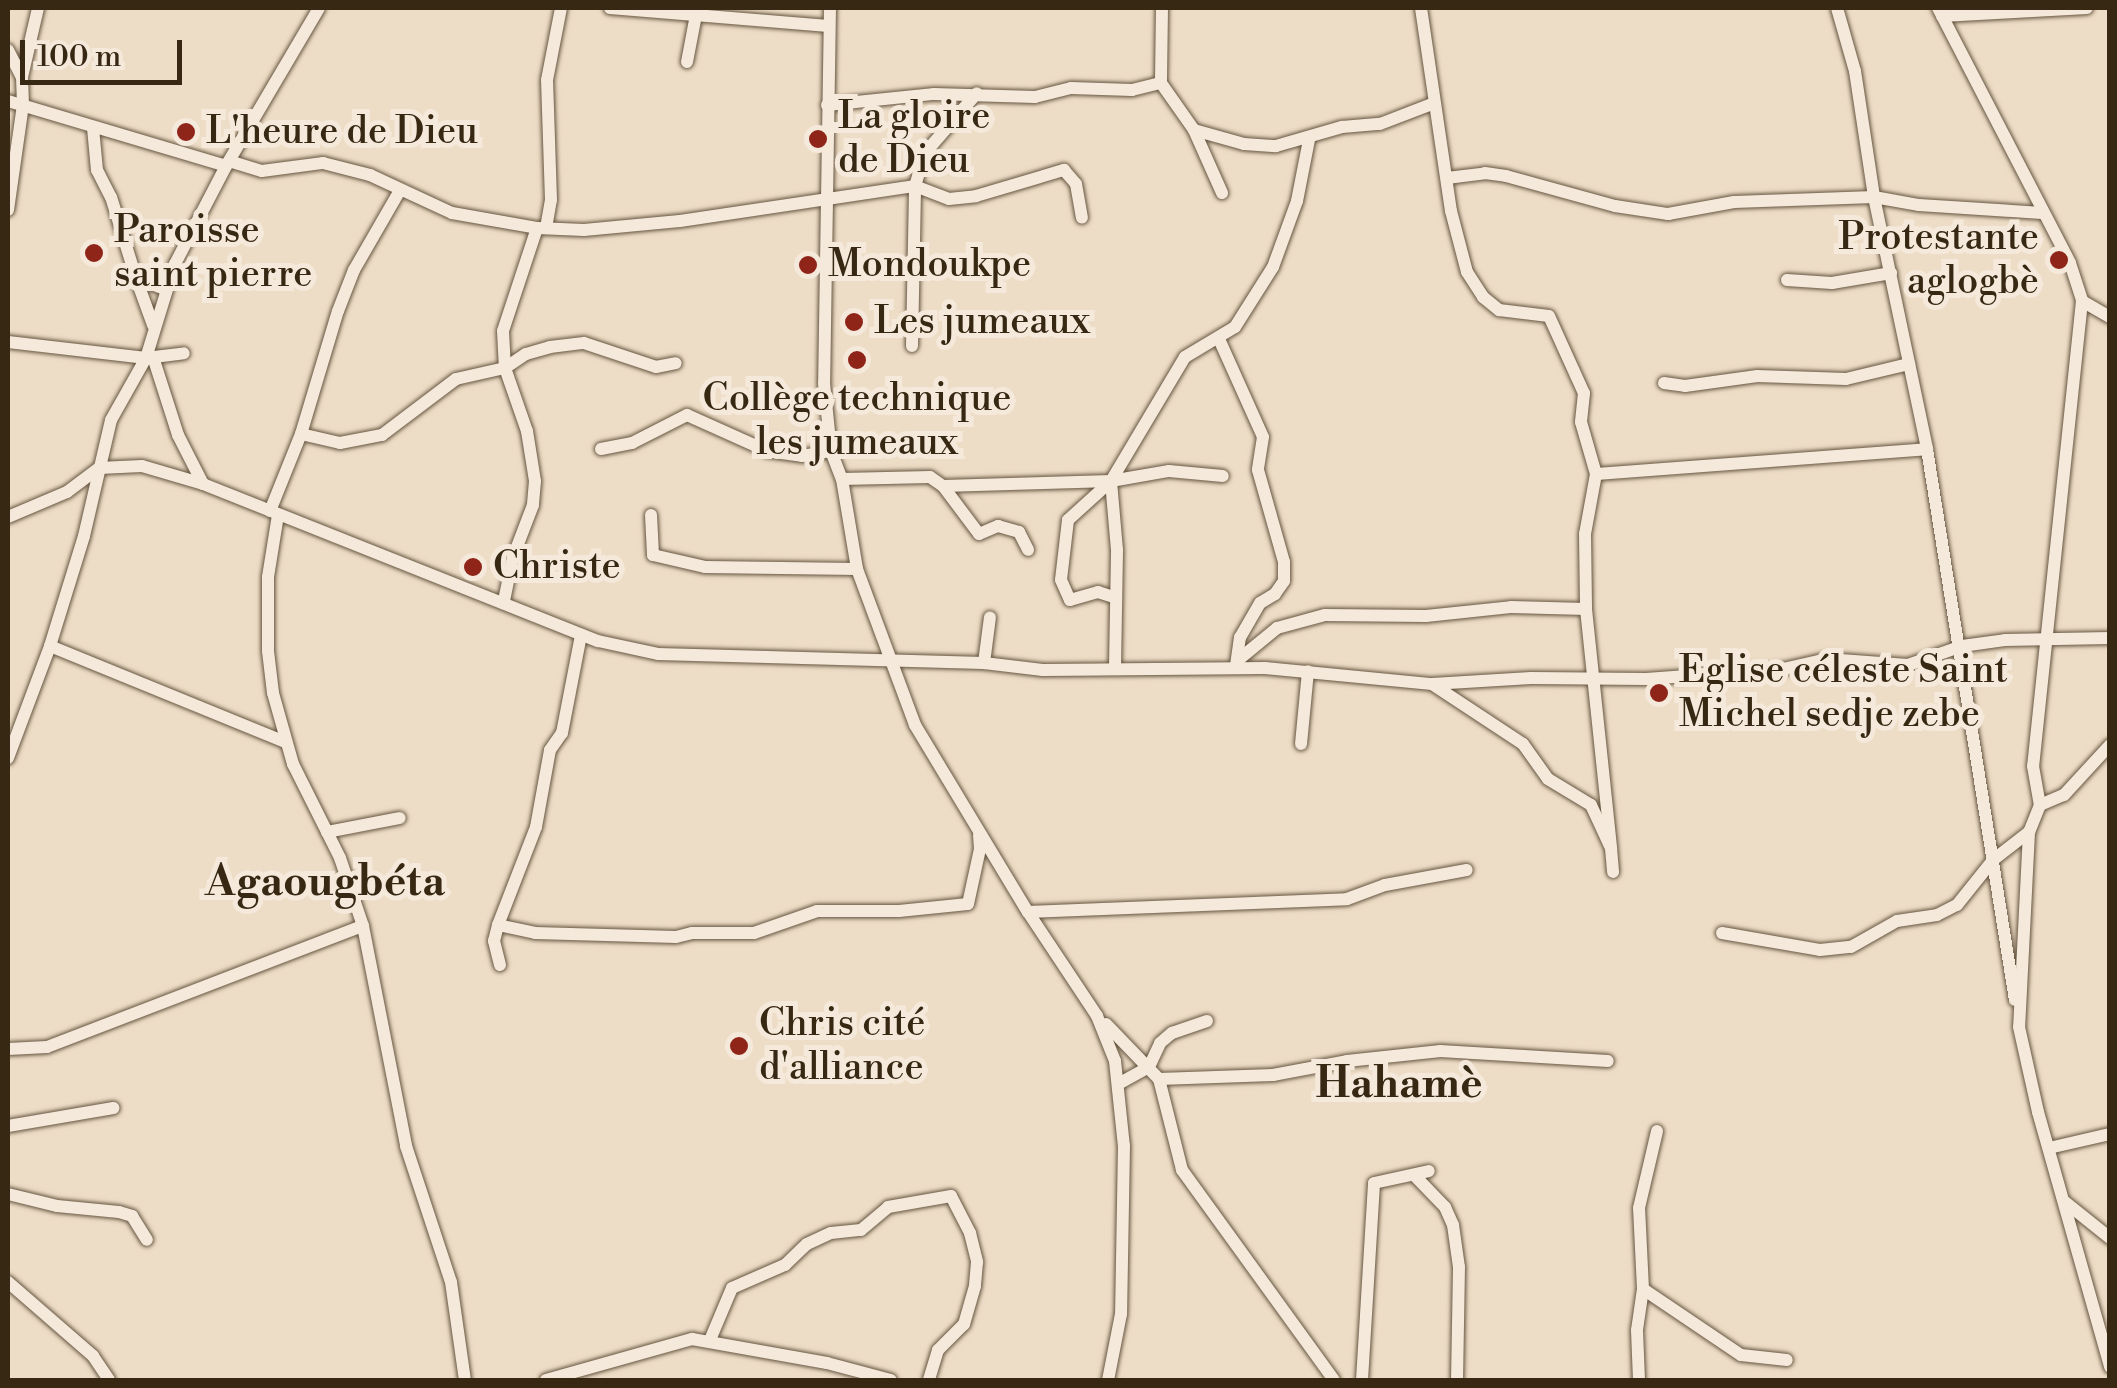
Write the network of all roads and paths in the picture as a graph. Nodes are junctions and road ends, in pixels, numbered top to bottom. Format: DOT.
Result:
graph roads {
  1 [pos="38,8"];
  2 [pos="319,8"];
  3 [pos="560,8"];
  4 [pos="610,8"];
  5 [pos="830,8"];
  6 [pos="1162,8"];
  7 [pos="1420,8"];
  8 [pos="1837,8"];
  9 [pos="2087,8"];
  10 [pos="1940,12"];
  11 [pos="696,15"];
  12 [pos="828,26"];
  13 [pos="8,50"];
  14 [pos="687,62"];
  15 [pos="22,77"];
  16 [pos="1161,83"];
  17 [pos="976,93"];
  18 [pos="8,102"];
  19 [pos="23,104"];
  20 [pos="1432,104"];
  21 [pos="828,105"];
  22 [pos="93,128"];
  23 [pos="1194,130"];
  24 [pos="1309,140"];
  25 [pos="228,164"];
  26 [pos="1447,178"];
  27 [pos="915,186"];
  28 [pos="400,192"];
  29 [pos="1222,194"];
  30 [pos="1874,196"];
  31 [pos="828,197"];
  32 [pos="8,210"];
  33 [pos="2042,214"];
  34 [pos="1082,217"];
  35 [pos="542,228"];
  36 [pos="1891,273"];
  37 [pos="136,278"];
  38 [pos="1787,280"];
  39 [pos="165,290"];
  40 [pos="2082,301"];
  41 [pos="2110,317"];
  42 [pos="153,325"];
  43 [pos="1219,339"];
  44 [pos="8,342"];
  45 [pos="912,346"];
  46 [pos="184,353"];
  47 [pos="149,357"];
  48 [pos="676,363"];
  49 [pos="1909,364"];
  50 [pos="505,368"];
  51 [pos="1664,383"];
  52 [pos="301,434"];
  53 [pos="602,449"];
  54 [pos="1927,449"];
  55 [pos="831,451"];
  56 [pos="98,468"];
  57 [pos="1596,474"];
  58 [pos="1224,476"];
  59 [pos="842,478"];
  60 [pos="1111,481"];
  61 [pos="204,484"];
  62 [pos="942,486"];
  63 [pos="274,512"];
  64 [pos="651,515"];
  65 [pos="8,517"];
  66 [pos="1028,550"];
  67 [pos="858,570"];
  68 [pos="1116,598"];
  69 [pos="504,601"];
  70 [pos="1586,609"];
  71 [pos="990,617"];
  72 [pos="581,635"];
  73 [pos="2049,636"];
  74 [pos="2110,638"];
  75 [pos="50,646"];
  76 [pos="1962,646"];
  77 [pos="889,660"];
  78 [pos="984,664"];
  79 [pos="1236,664"];
  80 [pos="1115,667"];
  81 [pos="1308,672"];
  82 [pos="1594,679"];
  83 [pos="1432,684"];
  84 [pos="286,742"];
  85 [pos="1301,744"];
  86 [pos="2110,745"];
  87 [pos="8,758"];
  88 [pos="2040,805"];
  89 [pos="400,818"];
  90 [pos="978,828"];
  91 [pos="327,832"];
  92 [pos="2029,832"];
  93 [pos="1611,848"];
  94 [pos="1993,860"];
  95 [pos="1467,870"];
  96 [pos="1613,872"];
  97 [pos="1028,912"];
  98 [pos="498,925"];
  99 [pos="363,926"];
  100 [pos="1722,933"];
  101 [pos="500,965"];
  102 [pos="1098,1016"];
  103 [pos="1207,1021"];
  104 [pos="2019,1028"];
  105 [pos="8,1049"];
  106 [pos="1608,1061"];
  107 [pos="1148,1067"];
  108 [pos="1159,1078"];
  109 [pos="1120,1083"];
  110 [pos="113,1108"];
  111 [pos="8,1126"];
  112 [pos="1657,1131"];
  113 [pos="2110,1134"];
  114 [pos="2049,1148"];
  115 [pos="1429,1171"];
  116 [pos="1414,1175"];
  117 [pos="8,1194"];
  118 [pos="2063,1200"];
  119 [pos="2110,1238"];
  120 [pos="147,1240"];
  121 [pos="8,1282"];
  122 [pos="1644,1288"];
  123 [pos="2103,1319"];
  124 [pos="710,1340"];
  125 [pos="1786,1360"];
  126 [pos="2110,1367"];
  127 [pos="108,1380"];
  128 [pos="465,1380"];
  129 [pos="546,1380"];
  130 [pos="892,1380"];
  131 [pos="929,1380"];
  132 [pos="1108,1380"];
  133 [pos="1334,1380"];
  134 [pos="1362,1380"];
  135 [pos="1457,1380"];
  136 [pos="1639,1380"];
  1 -- 15 [label="street"];
  2 -- 25 [label="street"];
  3 -- 35 [label="street"];
  4 -- 11 [label="street"];
  5 -- 12 [label="street"];
  6 -- 16 [label="street"];
  7 -- 20 [label="street"];
  8 -- 30 [label="street"];
  9 -- 10 [label="street"];
  10 -- 33 [label="street"];
  11 -- 12 [label="street"];
  11 -- 14 [label="street"];
  12 -- 21 [label="street"];
  13 -- 15 [label="street"];
  15 -- 19 [label="street"];
  16 -- 17 [label="street"];
  16 -- 23 [label="street"];
  17 -- 21 [label="street"];
  17 -- 27 [label="street"];
  18 -- 19 [label="street"];
  19 -- 22 [label="street"];
  19 -- 32 [label="street"];
  20 -- 24 [label="street"];
  20 -- 26 [label="street"];
  21 -- 31 [label="street"];
  22 -- 25 [label="street"];
  22 -- 37 [label="street"];
  23 -- 24 [label="street"];
  23 -- 29 [label="street"];
  24 -- 43 [label="street"];
  25 -- 28 [label="street"];
  25 -- 39 [label="street"];
  26 -- 30 [label="street"];
  26 -- 57 [label="street"];
  27 -- 31 [label="street"];
  27 -- 34 [label="street"];
  27 -- 45 [label="street"];
  28 -- 35 [label="street"];
  28 -- 52 [label="street"];
  30 -- 33 [label="street"];
  30 -- 36 [label="street"];
  31 -- 35 [label="street"];
  31 -- 55 [label="street"];
  33 -- 40 [label="street"];
  35 -- 50 [label="street"];
  36 -- 38 [label="street"];
  36 -- 49 [label="street"];
  37 -- 39 [label="street"];
  37 -- 42 [label="street"];
  39 -- 42 [label="street"];
  40 -- 41 [label="street"];
  40 -- 73 [label="street"];
  42 -- 47 [label="street"];
  43 -- 60 [label="street"];
  43 -- 79 [label="street"];
  44 -- 47 [label="street"];
  46 -- 47 [label="street"];
  47 -- 56 [label="street"];
  47 -- 61 [label="street"];
  48 -- 50 [label="street"];
  49 -- 51 [label="street"];
  49 -- 54 [label="street"];
  50 -- 52 [label="street"];
  50 -- 69 [label="street"];
  52 -- 63 [label="street"];
  53 -- 55 [label="street"];
  54 -- 57 [label="street"];
  54 -- 76 [label="street"];
  55 -- 59 [label="street"];
  56 -- 61 [label="street"];
  56 -- 65 [label="street"];
  56 -- 75 [label="street"];
  57 -- 70 [label="street"];
  58 -- 60 [label="street"];
  59 -- 62 [label="street"];
  59 -- 67 [label="street"];
  60 -- 62 [label="street"];
  60 -- 68 [label="street"];
  60 -- 68 [label="street"];
  61 -- 63 [label="street"];
  62 -- 66 [label="street"];
  63 -- 69 [label="street"];
  63 -- 84 [label="street"];
  64 -- 67 [label="street"];
  67 -- 77 [label="street"];
  68 -- 80 [label="street"];
  69 -- 72 [label="street"];
  70 -- 79 [label="street"];
  70 -- 82 [label="street"];
  71 -- 78 [label="street"];
  72 -- 77 [label="street"];
  72 -- 98 [label="street"];
  73 -- 74 [label="street"];
  73 -- 76 [label="street"];
  73 -- 88 [label="street"];
  75 -- 84 [label="street"];
  75 -- 87 [label="street"];
  76 -- 82 [label="street"];
  76 -- 94 [label="street"];
  77 -- 78 [label="street"];
  77 -- 90 [label="street"];
  78 -- 80 [label="street"];
  79 -- 80 [label="street"];
  79 -- 81 [label="street"];
  81 -- 83 [label="street"];
  81 -- 85 [label="street"];
  82 -- 83 [label="street"];
  82 -- 93 [label="street"];
  83 -- 93 [label="street"];
  84 -- 91 [label="street"];
  86 -- 88 [label="street"];
  88 -- 92 [label="street"];
  89 -- 91 [label="street"];
  90 -- 97 [label="street"];
  90 -- 98 [label="street"];
  91 -- 99 [label="street"];
  92 -- 94 [label="street"];
  92 -- 104 [label="street"];
  93 -- 96 [label="street"];
  94 -- 100 [label="street"];
  94 -- 104 [label="street"];
  95 -- 97 [label="street"];
  97 -- 102 [label="street"];
  98 -- 101 [label="street"];
  99 -- 105 [label="street"];
  99 -- 128 [label="street"];
  102 -- 107 [label="street"];
  102 -- 109 [label="street"];
  103 -- 107 [label="street"];
  104 -- 114 [label="street"];
  106 -- 108 [label="street"];
  107 -- 108 [label="street"];
  107 -- 109 [label="street"];
  108 -- 133 [label="street"];
  109 -- 132 [label="street"];
  110 -- 111 [label="street"];
  112 -- 122 [label="street"];
  113 -- 114 [label="street"];
  114 -- 118 [label="street"];
  115 -- 116 [label="street"];
  116 -- 134 [label="street"];
  116 -- 135 [label="street"];
  117 -- 120 [label="street"];
  118 -- 119 [label="street"];
  118 -- 123 [label="street"];
  121 -- 127 [label="street"];
  122 -- 125 [label="street"];
  122 -- 136 [label="street"];
  123 -- 126 [label="street"];
  124 -- 129 [label="street"];
  124 -- 130 [label="street"];
  124 -- 131 [label="street"];
}
